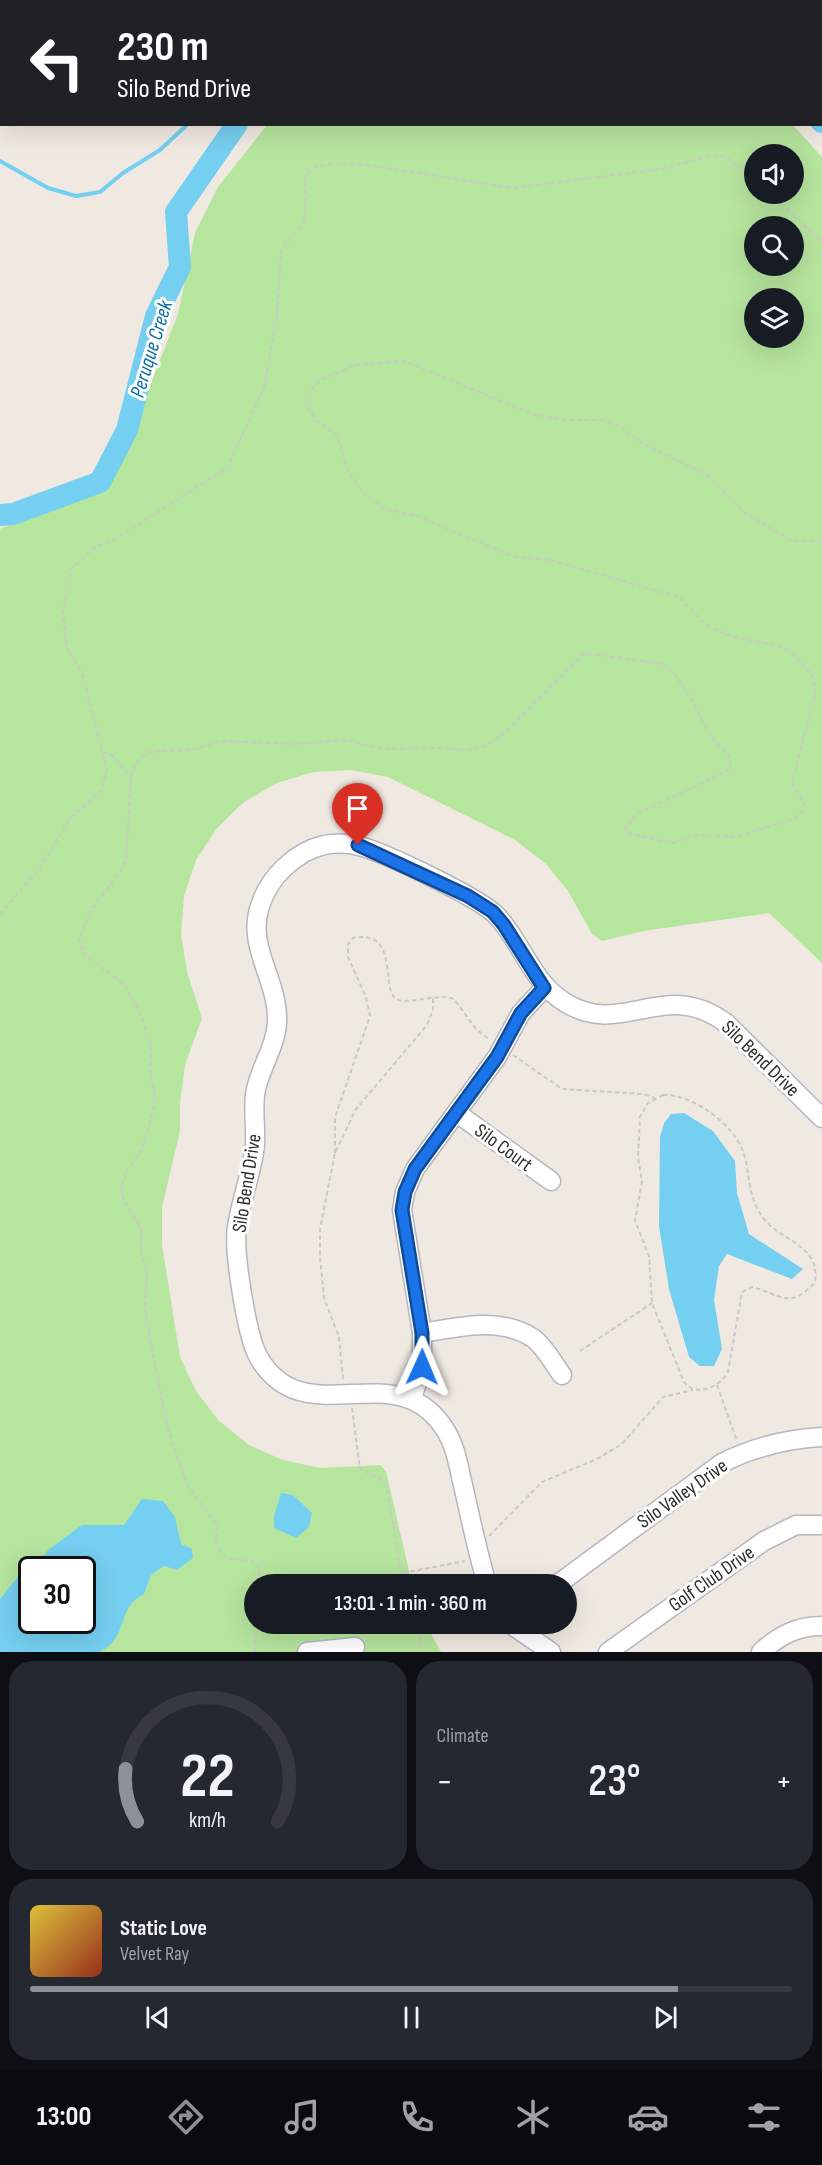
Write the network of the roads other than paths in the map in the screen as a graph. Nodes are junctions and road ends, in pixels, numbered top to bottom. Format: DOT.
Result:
graph roads {
  1 [pos="544,988"];
  2 [pos="457,1113"];
  3 [pos="822,1118"];
  4 [pos="551,1181"];
  5 [pos="422,1333"];
  6 [pos="562,1375"];
  7 [pos="412,1398"];
  8 [pos="822,1437"];
  9 [pos="822,1525"];
  10 [pos="485,1574"];
  11 [pos="572,1574"];
  12 [pos="822,1626"];
  13 [pos="528,1634"];
  14 [pos="355,1647"];
  15 [pos="307,1652"];
  16 [pos="551,1652"];
  17 [pos="608,1652"];
  18 [pos="761,1652"];
  1 -- 2 [label="street"];
  1 -- 3 [label="street, Silo Bend Drive"];
  1 -- 7 [label="street, Silo Bend Drive"];
  2 -- 4 [label="street, Silo Court"];
  2 -- 5 [label="street"];
  5 -- 6 [label="street"];
  5 -- 7 [label="street"];
  7 -- 10 [label="street, Silo Bend Drive"];
  8 -- 11 [label="street, Silo Valley Drive"];
  9 -- 17 [label="street, Golf Club Drive"];
  12 -- 18 [label="street"];
  13 -- 16 [label="street"];
  14 -- 15 [label="street"];
}
